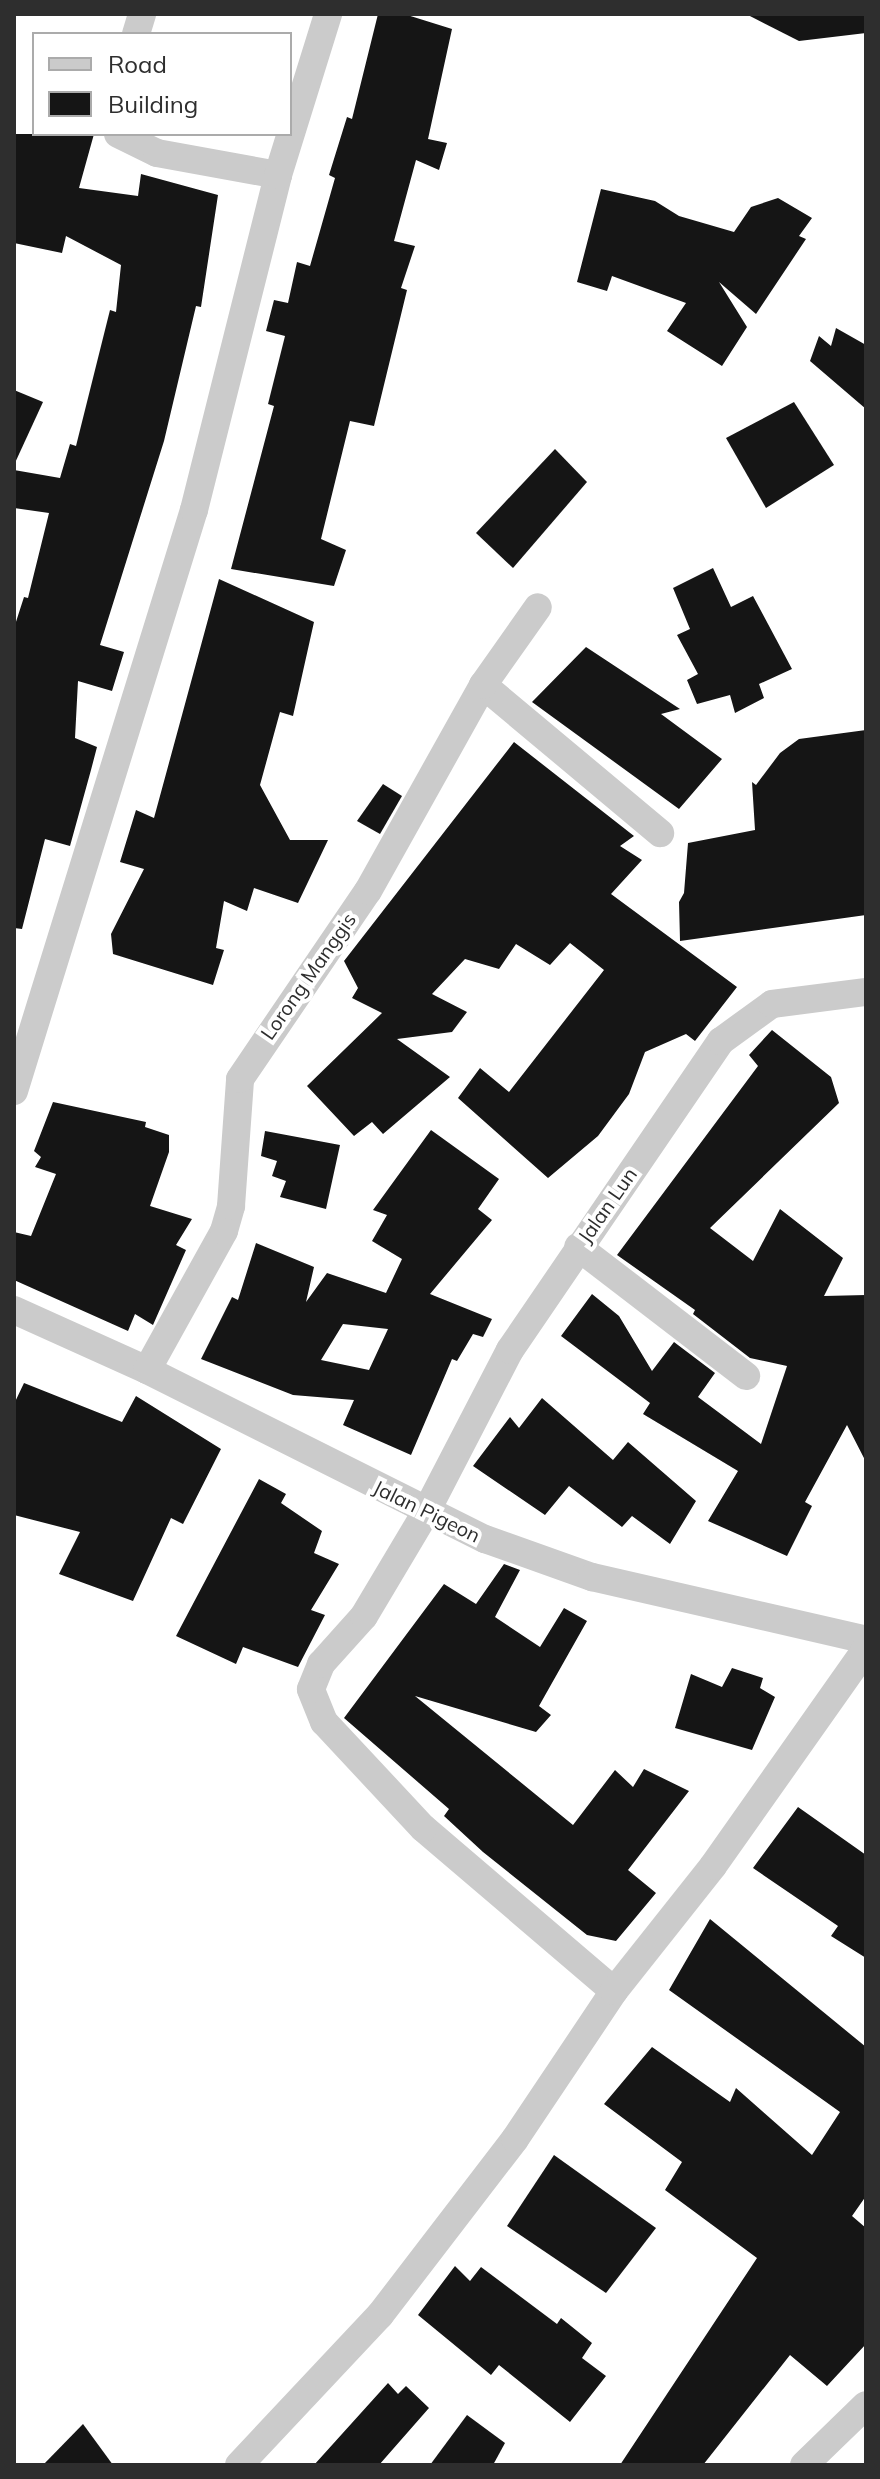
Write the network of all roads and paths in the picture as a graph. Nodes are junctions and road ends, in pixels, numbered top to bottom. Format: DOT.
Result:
graph roads {
  1 [pos="328,14"];
  2 [pos="292,130"];
  3 [pos="122,136"];
  4 [pos="290,136"];
  5 [pos="278,175"];
  6 [pos="538,607"];
  7 [pos="483,685"];
  8 [pos="660,833"];
  9 [pos="866,992"];
  10 [pos="27,1003"];
  11 [pos="14,1091"];
  12 [pos="578,1247"];
  13 [pos="14,1310"];
  14 [pos="147,1370"];
  15 [pos="746,1376"];
  16 [pos="426,1512"];
  17 [pos="866,1640"];
  18 [pos="866,1649"];
  19 [pos="614,1991"];
  20 [pos="866,2405"];
  21 [pos="239,2465"];
  22 [pos="804,2465"];
  1 -- 2 [label="street"];
  3 -- 5 [label="street"];
  4 -- 5 [label="street"];
  5 -- 10 [label="street"];
  6 -- 7 [label="street, Lorong Manggis"];
  7 -- 8 [label="street"];
  7 -- 14 [label="street, Lorong Manggis"];
  9 -- 12 [label="street, Jalan Lun"];
  10 -- 11 [label="street"];
  12 -- 15 [label="street"];
  12 -- 16 [label="street, Jalan Lun"];
  13 -- 14 [label="street, Jalan Pigeon"];
  14 -- 16 [label="street, Jalan Pigeon"];
  16 -- 17 [label="street, Jalan Pigeon"];
  16 -- 19 [label="street, Jalan Lun"];
  18 -- 19 [label="street"];
  19 -- 21 [label="street"];
  20 -- 22 [label="street"];
}
